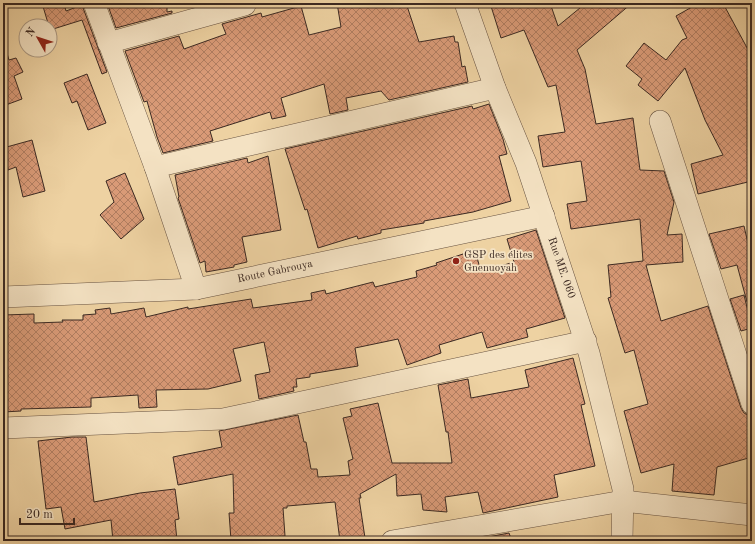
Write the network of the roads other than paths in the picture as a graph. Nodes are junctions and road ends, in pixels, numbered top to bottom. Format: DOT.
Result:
graph roads {
  1 [pos="94,3"];
  2 [pos="244,3"];
  3 [pos="465,3"];
  4 [pos="108,43"];
  5 [pos="495,88"];
  6 [pos="660,121"];
  7 [pos="155,167"];
  8 [pos="544,216"];
  9 [pos="196,289"];
  10 [pos="3,297"];
  11 [pos="586,342"];
  12 [pos="752,404"];
  13 [pos="3,428"];
  14 [pos="623,501"];
  15 [pos="752,515"];
  16 [pos="392,541"];
  17 [pos="622,541"];
  1 -- 4 [label="street"];
  2 -- 4 [label="street"];
  3 -- 5 [label="street, Rue ME. 060"];
  4 -- 7 [label="street"];
  5 -- 7 [label="street"];
  5 -- 8 [label="street, Rue ME. 060"];
  6 -- 12 [label="street"];
  7 -- 9 [label="street"];
  8 -- 9 [label="street, Route Gabrouya"];
  8 -- 11 [label="street, Rue ME. 060"];
  9 -- 10 [label="street, Route Gabrouya"];
  11 -- 13 [label="street"];
  11 -- 14 [label="street, Rue ME. 060"];
  14 -- 15 [label="street"];
  14 -- 16 [label="street"];
  14 -- 17 [label="street, Rue ME. 060"];
}
